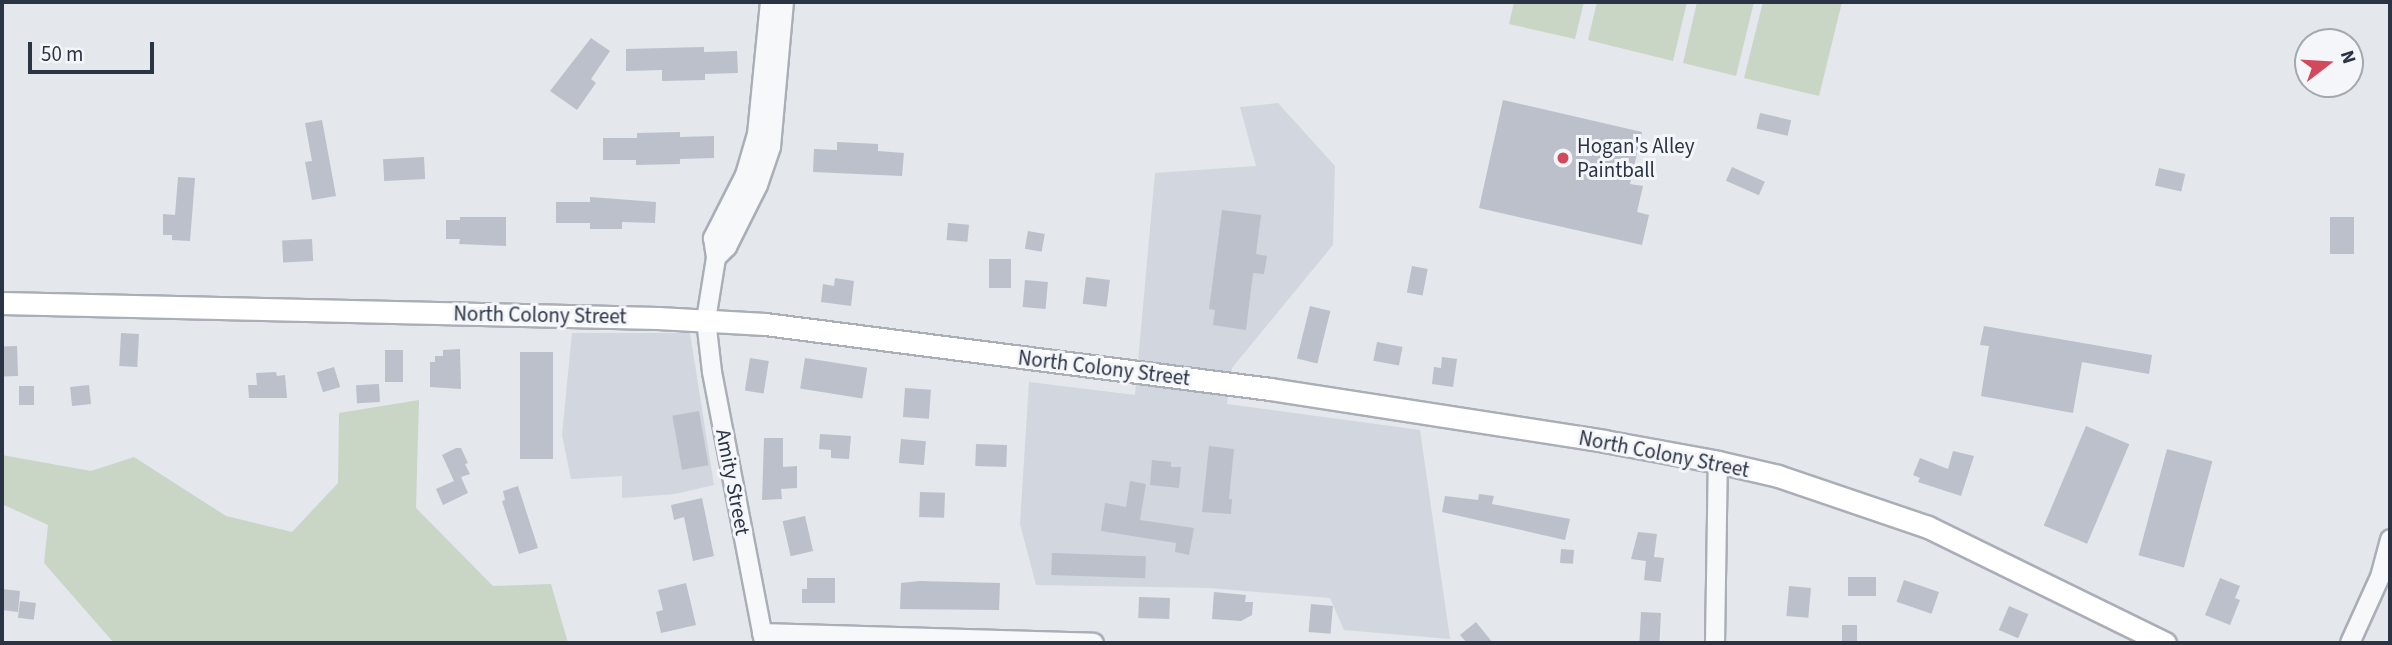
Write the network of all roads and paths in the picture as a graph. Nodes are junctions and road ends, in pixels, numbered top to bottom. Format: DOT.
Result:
graph roads {
  1 [pos="769,2"];
  2 [pos="784,2"];
  3 [pos="767,109"];
  4 [pos="2,303"];
  5 [pos="706,320"];
  6 [pos="1718,462"];
  7 [pos="2390,539"];
  8 [pos="763,638"];
  9 [pos="1094,643"];
  10 [pos="1714,643"];
  11 [pos="2165,643"];
  12 [pos="2350,643"];
  1 -- 3 [label="street"];
  2 -- 3 [label="street"];
  3 -- 5 [label="street, Amity Street"];
  4 -- 5 [label="main road, North Colony Street"];
  5 -- 6 [label="main road, North Colony Street"];
  5 -- 8 [label="street, Amity Street"];
  6 -- 10 [label="street"];
  6 -- 11 [label="main road, North Colony Street"];
  7 -- 12 [label="street"];
  8 -- 9 [label="street"];
}
